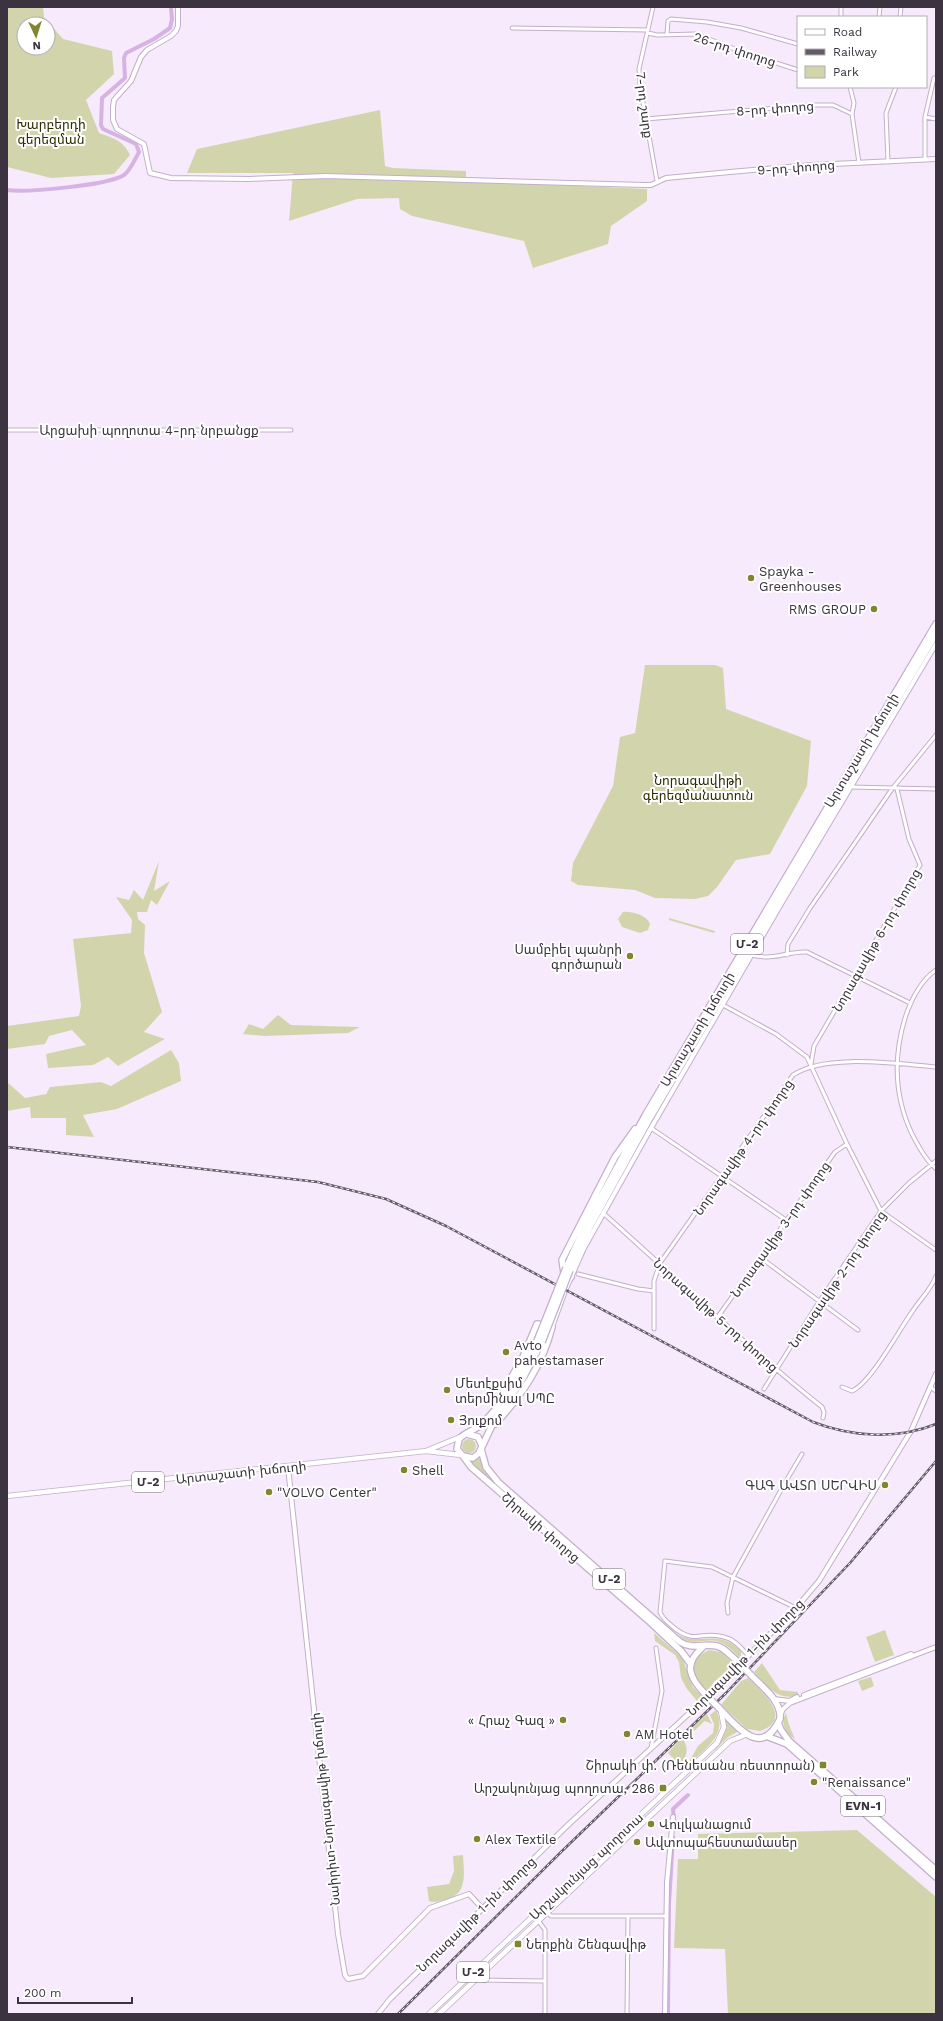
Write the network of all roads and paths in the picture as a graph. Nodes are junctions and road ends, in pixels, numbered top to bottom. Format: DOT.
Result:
graph roads {
  1 [pos="178,7"];
  2 [pos="653,7"];
  3 [pos="512,28"];
  4 [pos="648,32"];
  5 [pos="667,34"];
  6 [pos="797,44"];
  7 [pos="797,70"];
  8 [pos="934,78"];
  9 [pos="850,88"];
  10 [pos="896,88"];
  11 [pos="852,114"];
  12 [pos="925,117"];
  13 [pos="646,119"];
  14 [pos="936,119"];
  15 [pos="925,159"];
  16 [pos="936,159"];
  17 [pos="888,162"];
  18 [pos="860,163"];
  19 [pos="657,181"];
  20 [pos="7,430"];
  21 [pos="290,430"];
  22 [pos="936,624"];
  23 [pos="936,634"];
  24 [pos="936,644"];
  25 [pos="936,735"];
  26 [pos="851,787"];
  27 [pos="892,789"];
  28 [pos="897,789"];
  29 [pos="936,789"];
  30 [pos="751,955"];
  31 [pos="787,956"];
  32 [pos="936,970"];
  33 [pos="854,976"];
  34 [pos="910,1004"];
  35 [pos="723,1005"];
  36 [pos="896,1064"];
  37 [pos="811,1066"];
  38 [pos="936,1066"];
  39 [pos="646,1114"];
  40 [pos="651,1128"];
  41 [pos="847,1144"];
  42 [pos="936,1161"];
  43 [pos="931,1165"];
  44 [pos="936,1169"];
  45 [pos="723,1177"];
  46 [pos="881,1211"];
  47 [pos="603,1213"];
  48 [pos="786,1220"];
  49 [pos="936,1250"];
  50 [pos="761,1258"];
  51 [pos="660,1263"];
  52 [pos="568,1269"];
  53 [pos="578,1274"];
  54 [pos="936,1276"];
  55 [pos="572,1277"];
  56 [pos="654,1291"];
  57 [pos="819,1302"];
  58 [pos="717,1318"];
  59 [pos="552,1327"];
  60 [pos="654,1329"];
  61 [pos="858,1330"];
  62 [pos="540,1342"];
  63 [pos="776,1370"];
  64 [pos="936,1374"];
  65 [pos="842,1386"];
  66 [pos="930,1387"];
  67 [pos="764,1389"];
  68 [pos="936,1391"];
  69 [pos="488,1418"];
  70 [pos="822,1418"];
  71 [pos="488,1432"];
  72 [pos="464,1435"];
  73 [pos="481,1448"];
  74 [pos="426,1451"];
  75 [pos="802,1454"];
  76 [pos="462,1456"];
  77 [pos="288,1467"];
  78 [pos="7,1496"];
  79 [pos="734,1577"];
  80 [pos="796,1608"];
  81 [pos="728,1613"];
  82 [pos="936,1646"];
  83 [pos="703,1647"];
  84 [pos="656,1648"];
  85 [pos="748,1655"];
  86 [pos="690,1663"];
  87 [pos="774,1699"];
  88 [pos="719,1708"];
  89 [pos="780,1716"];
  90 [pos="778,1723"];
  91 [pos="745,1735"];
  92 [pos="766,1736"];
  93 [pos="650,1750"];
  94 [pos="673,1817"];
  95 [pos="936,1870"];
  96 [pos="936,1877"];
  97 [pos="482,1908"];
  98 [pos="547,1912"];
  99 [pos="628,1916"];
  100 [pos="666,1916"];
  101 [pos="538,1920"];
  102 [pos="479,1976"];
  103 [pos="544,1981"];
  104 [pos="378,2014"];
  105 [pos="429,2014"];
  106 [pos="439,2014"];
  107 [pos="545,2014"];
  108 [pos="627,2014"];
  109 [pos="665,2014"];
  1 -- 19 [label="street, 9-րդ փողոց"];
  2 -- 4 [label="street, 7-րդ շարք"];
  3 -- 4 [label="street, 26-րդ փողոց"];
  4 -- 5 [label="street, 26-րդ փողոց"];
  4 -- 13 [label="street, 7-րդ շարք"];
  5 -- 6 [label="street"];
  5 -- 7 [label="street, 26-րդ փողոց"];
  8 -- 12 [label="street"];
  9 -- 11 [label="street"];
  10 -- 17 [label="street"];
  11 -- 13 [label="street, 8-րդ փողոց"];
  11 -- 18 [label="street"];
  12 -- 14 [label="street"];
  12 -- 15 [label="street"];
  13 -- 19 [label="street, 7-րդ շարք"];
  15 -- 16 [label="street, 9-րդ փողոց"];
  15 -- 17 [label="street, 9-րդ փողոց"];
  17 -- 18 [label="street, 9-րդ փողոց"];
  18 -- 19 [label="street, 9-րդ փողոց"];
  20 -- 21 [label="street, Արցախի պողոտա 4-րդ նրբանցք"];
  22 -- 39 [label="highway, Արտաշատի խճուղի / Մ-2"];
  23 -- 52 [label="highway, Արտաշատի խճուղի / Մ-2"];
  24 -- 26 [label="street, Արտաշատի խճուղի"];
  25 -- 27 [label="street"];
  26 -- 27 [label="street"];
  26 -- 30 [label="street, Արտաշատի խճուղի"];
  27 -- 28 [label="street"];
  27 -- 31 [label="street"];
  28 -- 29 [label="street"];
  28 -- 33 [label="street, Նորագավիթ 6-րդ փողոց"];
  30 -- 31 [label="street"];
  30 -- 35 [label="street, Արտաշատի խճուղի"];
  31 -- 33 [label="street"];
  32 -- 34 [label="street"];
  33 -- 34 [label="street"];
  33 -- 37 [label="street, Նորագավիթ 6-րդ փողոց"];
  34 -- 36 [label="street"];
  35 -- 37 [label="street"];
  35 -- 40 [label="street, Արտաշատի խճուղի"];
  36 -- 37 [label="street, Նորագավիթ 4-րդ փողոց"];
  36 -- 38 [label="street, Նորագավիթ 4-րդ փողոց"];
  36 -- 43 [label="street"];
  37 -- 41 [label="street"];
  37 -- 45 [label="street, Նորագավիթ 4-րդ փողոց"];
  39 -- 52 [label="highway, Արտաշատի խճուղի / Մ-2"];
  39 -- 55 [label="highway"];
  40 -- 45 [label="street"];
  40 -- 47 [label="street, Արտաշատի խճուղի"];
  41 -- 46 [label="street"];
  41 -- 48 [label="street, Նորագավիթ 3-րդ փողոց"];
  42 -- 43 [label="street, Նորագավիթ 2-րդ փողոց"];
  43 -- 44 [label="street"];
  43 -- 46 [label="street, Նորագավիթ 2-րդ փողոց"];
  45 -- 48 [label="street"];
  45 -- 51 [label="street, Նորագավիթ 4-րդ փողոց"];
  46 -- 49 [label="street"];
  46 -- 57 [label="street, Նորագավիթ 2-րդ փողոց"];
  47 -- 51 [label="street, Նորագավիթ 5-րդ փողոց"];
  47 -- 55 [label="street, Արտաշատի խճուղի"];
  48 -- 50 [label="street, Նորագավիթ 3-րդ փողոց"];
  50 -- 57 [label="street"];
  50 -- 58 [label="street, Նորագավիթ 3-րդ փողոց"];
  51 -- 56 [label="street, Նորագավիթ 4-րդ փողոց"];
  51 -- 58 [label="street, Նորագավիթ 5-րդ փողոց"];
  52 -- 62 [label="highway, Արտաշատի խճուղի / Մ-2, bridge"];
  53 -- 56 [label="street"];
  54 -- 65 [label="street"];
  55 -- 59 [label="street, Արտաշատի խճուղի"];
  56 -- 60 [label="street, Նորագավիթ 4-րդ փողոց"];
  57 -- 61 [label="street"];
  57 -- 63 [label="street, Նորագավիթ 2-րդ փողոց"];
  58 -- 63 [label="street, Նորագավիթ 5-րդ փողոց"];
  59 -- 69 [label="highway"];
  59 -- 71 [label="highway"];
  62 -- 69 [label="highway, Արտաշատի խճուղի / Մ-2"];
  62 -- 71 [label="highway, Արտաշատի խճուղի / Մ-2"];
  63 -- 67 [label="street, Նորագավիթ 2-րդ փողոց"];
  63 -- 70 [label="street, Նորագավիթ 5-րդ փողոց"];
  64 -- 66 [label="street, Նորագավիթ 1-ին փողոց"];
  66 -- 68 [label="street"];
  66 -- 80 [label="street, Նորագավիթ 1-ին փողոց"];
  69 -- 72 [label="highway, Արտաշատի խճուղի / Մ-2"];
  71 -- 73 [label="highway, Արտաշատի խճուղի / Մ-2"];
  72 -- 73 [label="highway"];
  72 -- 74 [label="main road, Արտաշատի խճուղի / Մ-2"];
  72 -- 76 [label="highway"];
  73 -- 76 [label="highway, Արտաշատի խճուղի / Մ-2"];
  73 -- 83 [label="highway, Շիրակի փողոց / Մ-2"];
  74 -- 76 [label="main road, Արտաշատի խճուղի / Մ-2"];
  74 -- 77 [label="main road, Արտաշատի խճուղի / Մ-2"];
  75 -- 79 [label="street"];
  76 -- 86 [label="highway, Շիրակի փողոց / Մ-2"];
  77 -- 78 [label="main road, Արտաշատի խճուղի / Մ-2"];
  77 -- 97 [label="street, Նաիրիտ-Նորագավիթ խճուղի"];
  79 -- 80 [label="street"];
  79 -- 81 [label="street"];
  79 -- 85 [label="street"];
  80 -- 85 [label="street, Նորագավիթ 1-ին փողոց"];
  82 -- 87 [label="street"];
  82 -- 89 [label="street"];
  83 -- 86 [label="highway"];
  83 -- 87 [label="highway, Շիրակի փողոց / Մ-2, bridge"];
  84 -- 93 [label="street"];
  85 -- 93 [label="street, Նորագավիթ 1-ին փողոց"];
  86 -- 88 [label="highway, Շիրակի փողոց / Մ-2, bridge"];
  87 -- 89 [label="highway, Շիրակի փողոց / Մ-2"];
  88 -- 91 [label="highway, Շիրակի փողոց / Մ-2"];
  88 -- 105 [label="main road, Արշակունյաց պողոտա / Մ-2"];
  89 -- 90 [label="highway"];
  90 -- 92 [label="highway"];
  90 -- 95 [label="highway, EVN-1"];
  91 -- 92 [label="highway"];
  91 -- 98 [label="main road, Արշակունյաց պողոտա / Մ-2"];
  92 -- 96 [label="highway, EVN-1"];
  93 -- 97 [label="street, Նորագավիթ 1-ին փողոց"];
  94 -- 100 [label="street"];
  97 -- 104 [label="street, Նորագավիթ 1-ին փողոց"];
  98 -- 99 [label="street"];
  98 -- 101 [label="main road, Արշակունյաց պողոտա / Մ-2"];
  99 -- 100 [label="street"];
  99 -- 108 [label="street"];
  100 -- 109 [label="street"];
  101 -- 102 [label="main road, Արշակունյաց պողոտա / Մ-2"];
  101 -- 103 [label="street"];
  102 -- 103 [label="street"];
  102 -- 106 [label="main road, Արշակունյաց պողոտա / Մ-2"];
  103 -- 107 [label="street"];
}
